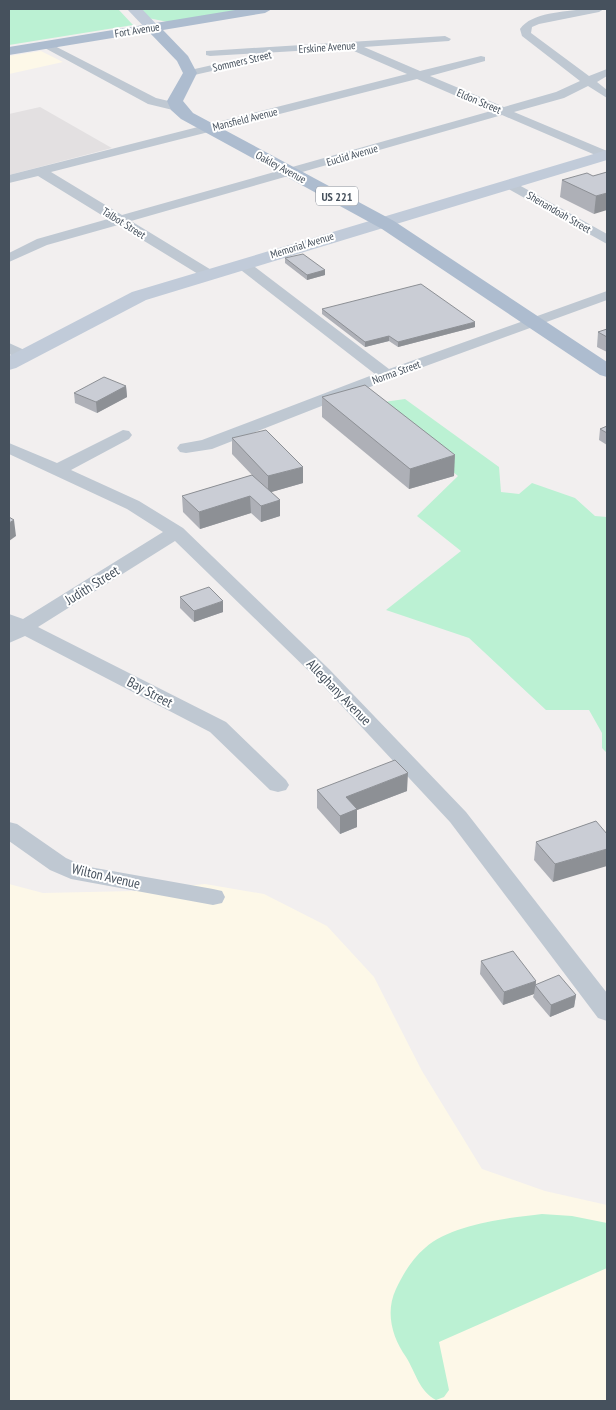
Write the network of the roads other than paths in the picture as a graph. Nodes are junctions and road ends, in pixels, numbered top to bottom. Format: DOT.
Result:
graph roads {
  1 [pos="134,9"];
  2 [pos="265,9"];
  3 [pos="599,9"];
  4 [pos="574,11"];
  5 [pos="153,28"];
  6 [pos="445,39"];
  7 [pos="46,45"];
  8 [pos="349,45"];
  9 [pos="295,49"];
  10 [pos="9,52"];
  11 [pos="210,53"];
  12 [pos="481,58"];
  13 [pos="607,72"];
  14 [pos="190,73"];
  15 [pos="418,75"];
  16 [pos="589,82"];
  17 [pos="607,95"];
  18 [pos="177,107"];
  19 [pos="505,112"];
  20 [pos="208,129"];
  21 [pos="607,156"];
  22 [pos="40,171"];
  23 [pos="291,172"];
  24 [pos="9,179"];
  25 [pos="510,184"];
  26 [pos="120,221"];
  27 [pos="382,221"];
  28 [pos="607,240"];
  29 [pos="9,258"];
  30 [pos="242,264"];
  31 [pos="208,274"];
  32 [pos="607,295"];
  33 [pos="534,323"];
  34 [pos="14,356"];
  35 [pos="607,371"];
  36 [pos="387,375"];
  37 [pos="123,435"];
  38 [pos="9,448"];
  39 [pos="186,448"];
  40 [pos="56,471"];
  41 [pos="176,532"];
  42 [pos="14,628"];
  43 [pos="278,785"];
  44 [pos="9,830"];
  45 [pos="213,897"];
  46 [pos="607,1011"];
  1 -- 5 [label="main road"];
  2 -- 5 [label="main road, Fort Avenue"];
  3 -- 4 [label="street"];
  4 -- 16 [label="street"];
  5 -- 7 [label="main road, Fort Avenue"];
  5 -- 14 [label="main road"];
  6 -- 8 [label="street, Erskine Avenue"];
  7 -- 10 [label="main road, Fort Avenue"];
  7 -- 18 [label="street, Oakley Avenue"];
  8 -- 9 [label="street, Erskine Avenue"];
  8 -- 15 [label="street, Eldon Street"];
  9 -- 11 [label="street, Erskine Avenue"];
  9 -- 14 [label="street, Sommers Street"];
  12 -- 15 [label="street, Mansfield Avenue"];
  13 -- 16 [label="street, Euclid Avenue"];
  14 -- 18 [label="main road"];
  15 -- 19 [label="street, Eldon Street"];
  15 -- 20 [label="street, Mansfield Avenue"];
  16 -- 17 [label="street"];
  16 -- 19 [label="street, Euclid Avenue"];
  18 -- 20 [label="main road, Oakley Avenue / US 221"];
  19 -- 21 [label="street, Eldon Street"];
  19 -- 23 [label="street, Euclid Avenue"];
  20 -- 22 [label="street, Mansfield Avenue"];
  20 -- 23 [label="main road, Oakley Avenue / US 221"];
  21 -- 25 [label="main road, Memorial Avenue"];
  22 -- 24 [label="street, Mansfield Avenue"];
  22 -- 26 [label="street, Talbot Street"];
  23 -- 26 [label="street, Euclid Avenue"];
  23 -- 27 [label="main road, Oakley Avenue / US 221"];
  25 -- 27 [label="main road, Memorial Avenue"];
  25 -- 28 [label="street, Shenandoah Street"];
  26 -- 29 [label="street, Euclid Avenue"];
  26 -- 31 [label="street, Talbot Street"];
  27 -- 30 [label="main road, Memorial Avenue"];
  27 -- 33 [label="main road, Oakley Avenue / US 221"];
  30 -- 31 [label="main road, Memorial Avenue"];
  30 -- 36 [label="street"];
  31 -- 34 [label="main road, Memorial Avenue"];
  32 -- 33 [label="street, Norma Street"];
  33 -- 35 [label="main road, Oakley Avenue / US 221"];
  33 -- 36 [label="street, Norma Street"];
  36 -- 39 [label="street, Norma Street"];
  37 -- 40 [label="street"];
  38 -- 40 [label="street, Alleghany Avenue"];
  40 -- 41 [label="street, Alleghany Avenue"];
  41 -- 42 [label="street, Judith Street"];
  41 -- 46 [label="street, Alleghany Avenue"];
  42 -- 43 [label="street, Bay Street"];
  44 -- 45 [label="street, Wilton Avenue"];
}
